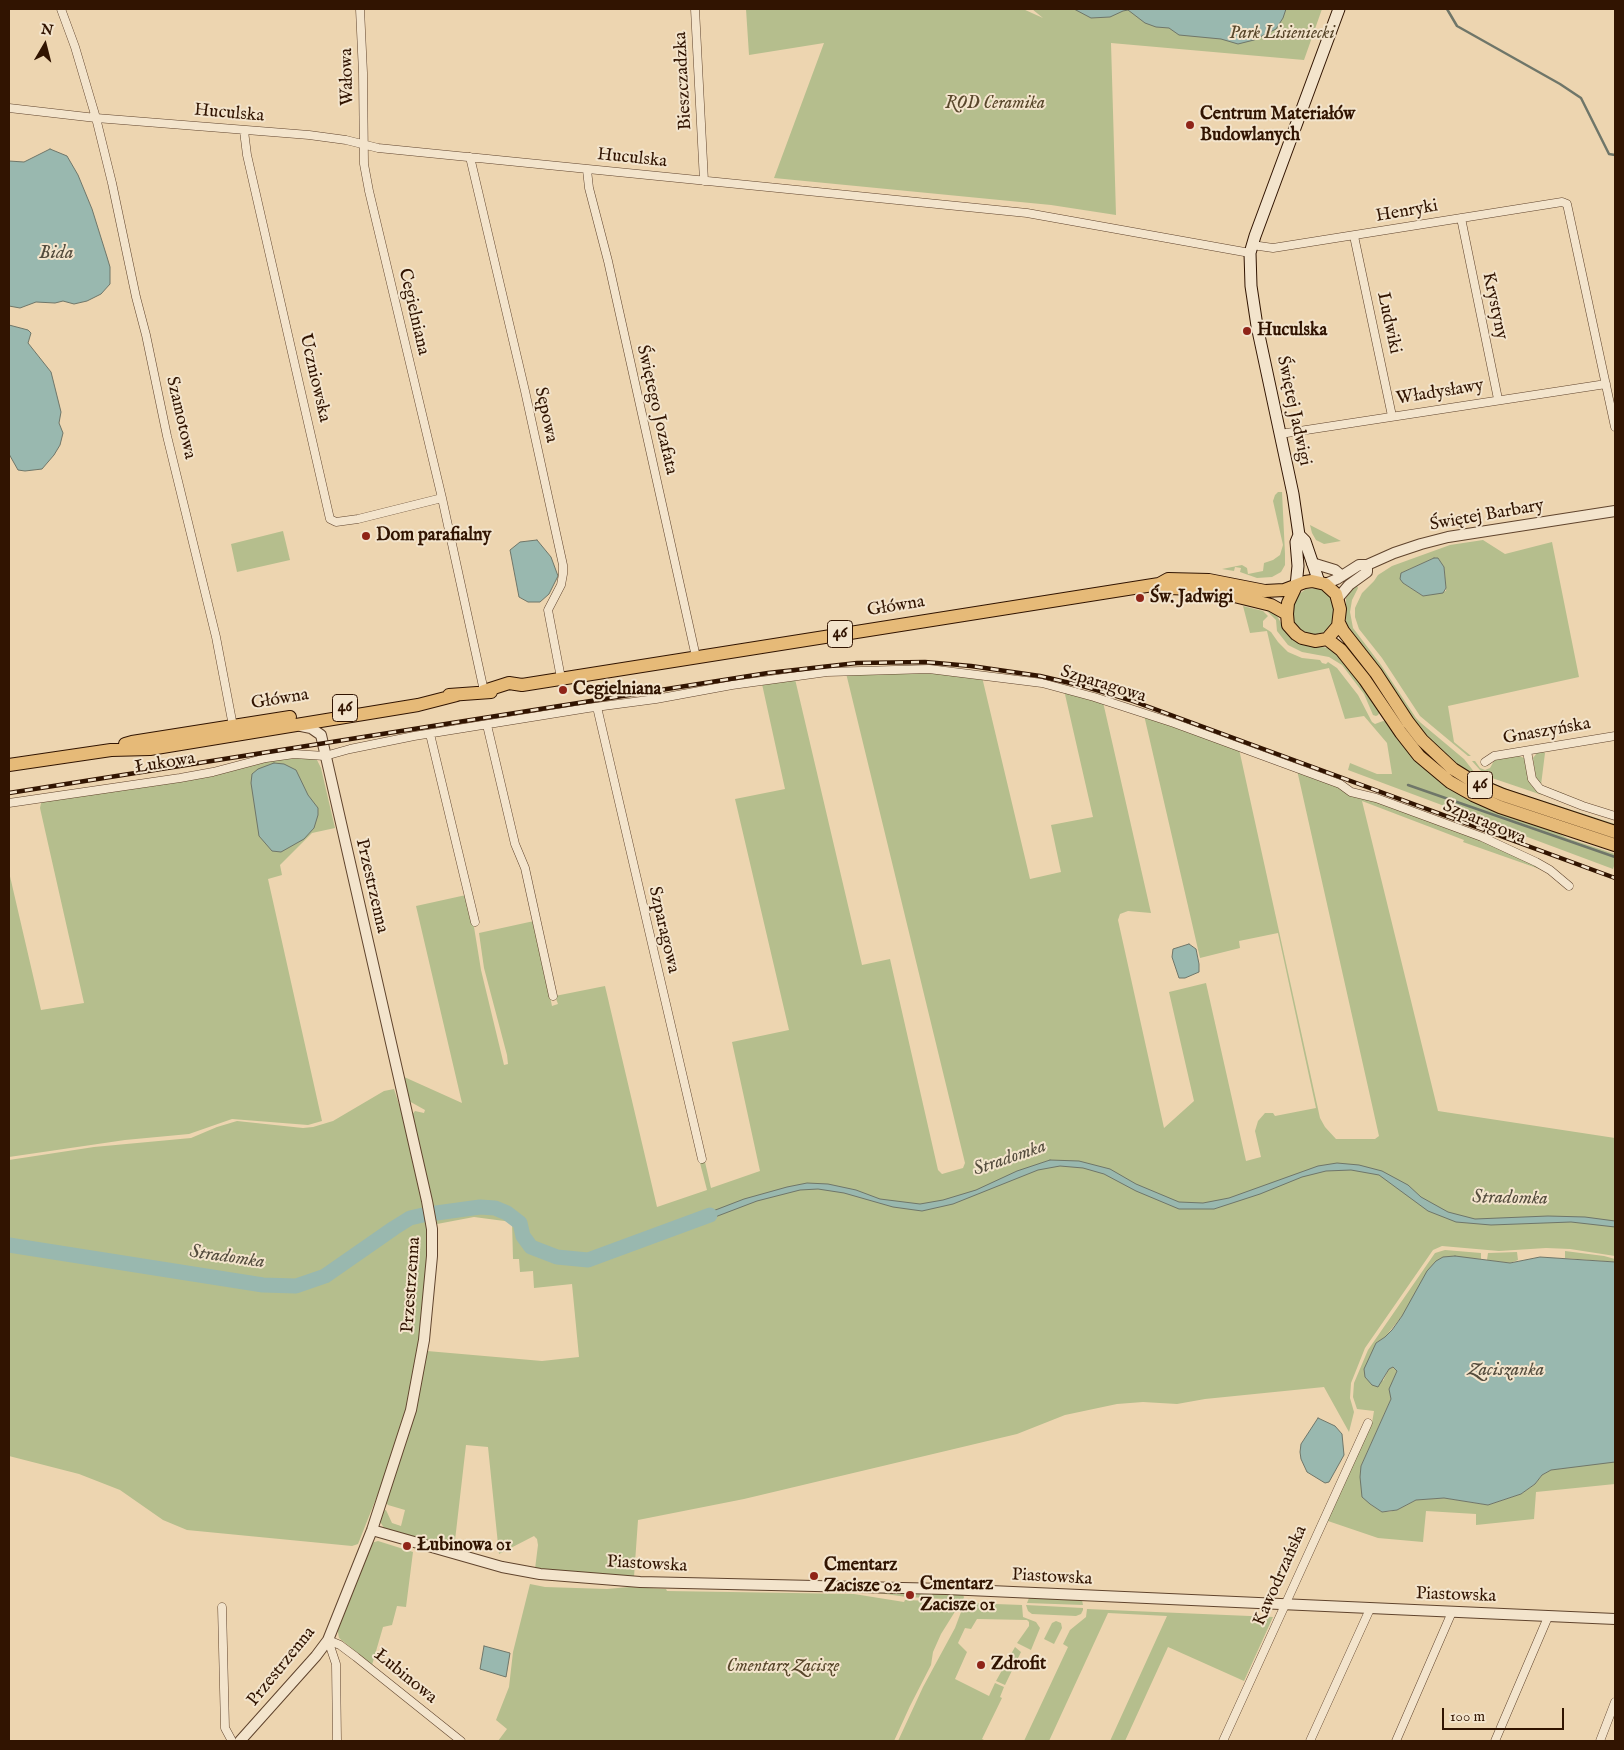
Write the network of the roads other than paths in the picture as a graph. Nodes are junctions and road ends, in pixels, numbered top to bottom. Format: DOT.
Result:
graph roads {
  1 [pos="61,9"];
  2 [pos="360,9"];
  3 [pos="695,9"];
  4 [pos="1339,9"];
  5 [pos="9,108"];
  6 [pos="96,118"];
  7 [pos="244,131"];
  8 [pos="363,144"];
  9 [pos="470,157"];
  10 [pos="587,170"];
  11 [pos="704,181"];
  12 [pos="1461,218"];
  13 [pos="1354,236"];
  14 [pos="1251,249"];
  15 [pos="1606,384"];
  16 [pos="1498,399"];
  17 [pos="1392,416"];
  18 [pos="1615,428"];
  19 [pos="1280,434"];
  20 [pos="442,498"];
  21 [pos="1615,511"];
  22 [pos="1299,535"];
  23 [pos="1312,563"];
  24 [pos="1367,565"];
  25 [pos="1342,576"];
  26 [pos="1322,583"];
  27 [pos="1159,584"];
  28 [pos="1296,586"];
  29 [pos="1338,598"];
  30 [pos="1287,614"];
  31 [pos="1339,623"];
  32 [pos="1327,639"];
  33 [pos="696,657"];
  34 [pos="561,678"];
  35 [pos="484,691"];
  36 [pos="457,695"];
  37 [pos="597,706"];
  38 [pos="341,717"];
  39 [pos="295,724"];
  40 [pos="486,725"];
  41 [pos="233,726"];
  42 [pos="430,734"];
  43 [pos="321,735"];
  44 [pos="1615,736"];
  45 [pos="111,750"];
  46 [pos="1527,751"];
  47 [pos="324,756"];
  48 [pos="1485,762"];
  49 [pos="9,765"];
  50 [pos="9,803"];
  51 [pos="1615,816"];
  52 [pos="1615,832"];
  53 [pos="1615,845"];
  54 [pos="1569,886"];
  55 [pos="475,922"];
  56 [pos="553,996"];
  57 [pos="702,1159"];
  58 [pos="1368,1423"];
  59 [pos="372,1530"];
  60 [pos="1284,1605"];
  61 [pos="222,1607"];
  62 [pos="1370,1609"];
  63 [pos="1452,1612"];
  64 [pos="1548,1616"];
  65 [pos="1615,1619"];
  66 [pos="328,1640"];
  67 [pos="1615,1702"];
  68 [pos="232,1741"];
  69 [pos="240,1741"];
  70 [pos="337,1741"];
  71 [pos="461,1741"];
  72 [pos="1223,1741"];
  73 [pos="1310,1741"];
  74 [pos="1396,1741"];
  75 [pos="1495,1741"];
  76 [pos="1600,1741"];
  1 -- 6 [label="street, Szamotowa"];
  2 -- 8 [label="street, Wałowa"];
  3 -- 11 [label="street, Bieszczadzka"];
  4 -- 14 [label="main road, Świętej Jadwigi"];
  5 -- 6 [label="street, Huculska"];
  6 -- 7 [label="street, Huculska"];
  6 -- 41 [label="street, Szamotowa"];
  7 -- 8 [label="street, Huculska"];
  7 -- 20 [label="street, Uczniowska"];
  8 -- 9 [label="street, Huculska"];
  8 -- 20 [label="street, Cegielniana"];
  9 -- 10 [label="street, Huculska"];
  9 -- 34 [label="street, Sępowa"];
  10 -- 11 [label="street, Huculska"];
  10 -- 33 [label="street, Świętego Jozafata"];
  11 -- 14 [label="street, Huculska"];
  12 -- 13 [label="street, Henryki"];
  12 -- 15 [label="street, Henryki"];
  12 -- 16 [label="street, Krystyny"];
  13 -- 14 [label="street, Henryki"];
  13 -- 17 [label="street, Ludwiki"];
  14 -- 19 [label="main road, Świętej Jadwigi"];
  15 -- 16 [label="street, Władysławy"];
  15 -- 18 [label="street"];
  16 -- 17 [label="street, Władysławy"];
  17 -- 19 [label="street, Władysławy"];
  19 -- 22 [label="main road, Świętej Jadwigi"];
  20 -- 35 [label="street, Cegielniana"];
  21 -- 24 [label="street, Świętej Barbary"];
  22 -- 23 [label="main road, Świętej Jadwigi"];
  22 -- 28 [label="main road, Świętej Jadwigi"];
  23 -- 25 [label="street"];
  23 -- 26 [label="main road, Świętej Jadwigi"];
  24 -- 25 [label="street, Świętej Barbary"];
  24 -- 29 [label="street, Świętej Barbary"];
  25 -- 26 [label="street, Świętej Barbary"];
  26 -- 28 [label="main road, 46"];
  26 -- 29 [label="main road"];
  27 -- 28 [label="main road, Główna / 46"];
  27 -- 30 [label="main road, Główna / 46"];
  27 -- 33 [label="main road, Główna / 46"];
  28 -- 30 [label="main road"];
  29 -- 31 [label="main road"];
  30 -- 32 [label="main road"];
  31 -- 32 [label="main road"];
  31 -- 52 [label="main road, 46"];
  32 -- 53 [label="main road, 46"];
  33 -- 34 [label="main road, Główna / 46"];
  34 -- 35 [label="main road, Główna / 46"];
  35 -- 36 [label="main road, Główna / 46"];
  36 -- 38 [label="main road, Główna / 46"];
  36 -- 41 [label="main road, Główna / 46"];
  37 -- 40 [label="street, Szparagowa"];
  37 -- 54 [label="street, Szparagowa"];
  37 -- 57 [label="street, Szparagowa"];
  38 -- 39 [label="main road, Główna / 46"];
  38 -- 43 [label="street"];
  39 -- 43 [label="street"];
  39 -- 45 [label="main road, Główna / 46"];
  40 -- 42 [label="street, Szparagowa"];
  40 -- 56 [label="street"];
  41 -- 45 [label="main road, Główna / 46"];
  42 -- 47 [label="street, Szparagowa"];
  42 -- 55 [label="street"];
  43 -- 47 [label="street, Przestrzenna"];
  44 -- 46 [label="street, Gnaszyńska"];
  45 -- 49 [label="main road, Główna / 46"];
  46 -- 48 [label="street, Gnaszyńska"];
  46 -- 51 [label="street"];
  47 -- 50 [label="street, Łukowa"];
  47 -- 59 [label="street, Przestrzenna"];
  58 -- 60 [label="street, Kawodrzańska"];
  59 -- 60 [label="street, Piastowska"];
  59 -- 66 [label="street, Przestrzenna"];
  60 -- 62 [label="street, Piastowska"];
  60 -- 72 [label="street, Kawodrzańska"];
  61 -- 68 [label="street, Przestrzenna"];
  62 -- 63 [label="street, Piastowska"];
  62 -- 73 [label="street"];
  63 -- 64 [label="street, Piastowska"];
  63 -- 74 [label="street"];
  64 -- 65 [label="street, Piastowska"];
  64 -- 75 [label="street"];
  66 -- 69 [label="street, Przestrzenna"];
  66 -- 70 [label="street"];
  66 -- 71 [label="street, Łubinowa"];
  67 -- 76 [label="street"];
}
